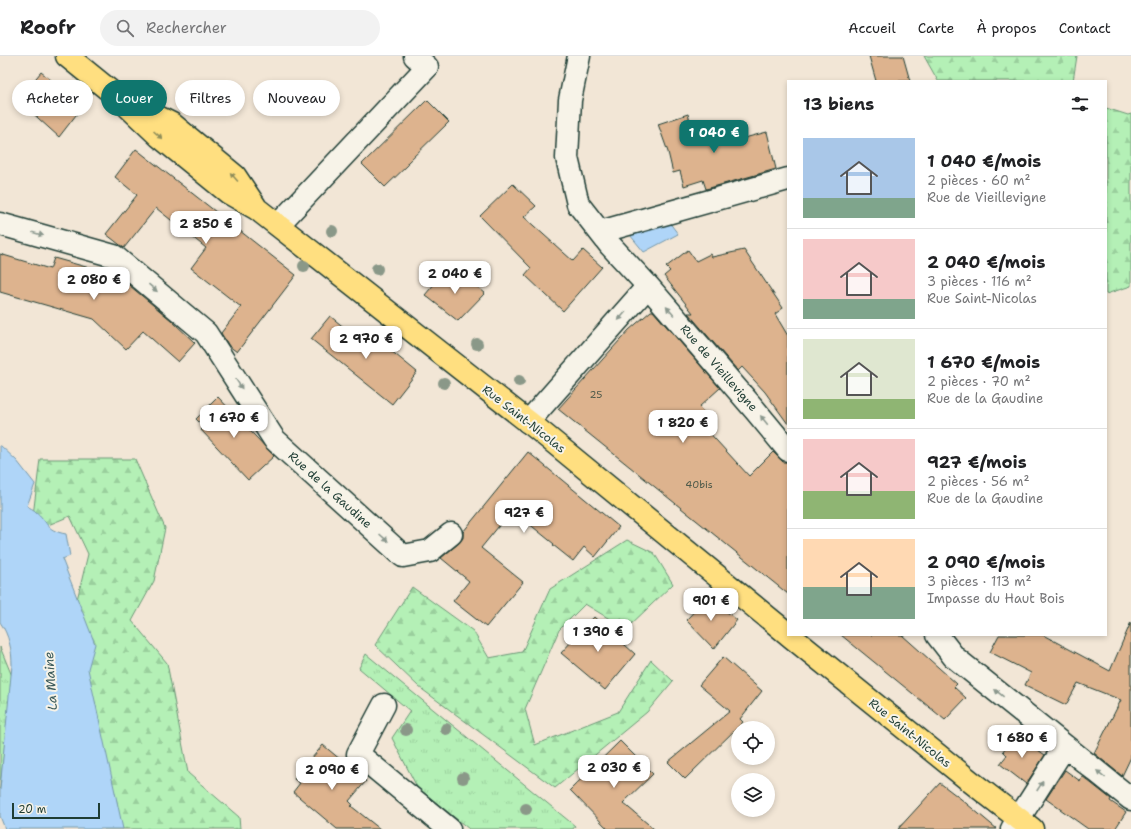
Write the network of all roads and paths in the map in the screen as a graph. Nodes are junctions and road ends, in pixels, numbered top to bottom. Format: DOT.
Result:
graph roads {
  1 [pos="67,56"];
  2 [pos="415,56"];
  3 [pos="579,56"];
  4 [pos="787,179"];
  5 [pos="0,224"];
  6 [pos="278,225"];
  7 [pos="600,232"];
  8 [pos="648,286"];
  9 [pos="528,422"];
  10 [pos="787,449"];
  11 [pos="451,534"];
  12 [pos="787,634"];
  13 [pos="789,636"];
  14 [pos="938,636"];
  15 [pos="384,706"];
  16 [pos="1066,746"];
  17 [pos="1131,799"];
  18 [pos="1021,826"];
  19 [pos="449,829"];
  1 -- 6 [label="main road, Rue Saint-Nicolas"];
  2 -- 6 [label="street"];
  3 -- 7 [label="street, Rue de Vieillevigne"];
  4 -- 7 [label="street"];
  5 -- 11 [label="street, Rue de la Gaudine, one-way"];
  6 -- 9 [label="main road, Rue Saint-Nicolas"];
  7 -- 8 [label="street, Rue de Vieillevigne"];
  8 -- 9 [label="street, one-way"];
  10 -- 8 [label="street, Rue de Vieillevigne, one-way"];
  9 -- 12 [label="main road, Rue Saint-Nicolas"];
  13 -- 18 [label="main road, Rue Saint-Nicolas"];
  16 -- 14 [label="street, one-way"];
  15 -- 19 [label="street"];
  17 -- 16 [label="street, one-way"];
  18 -- 16 [label="street, one-way"];
}
